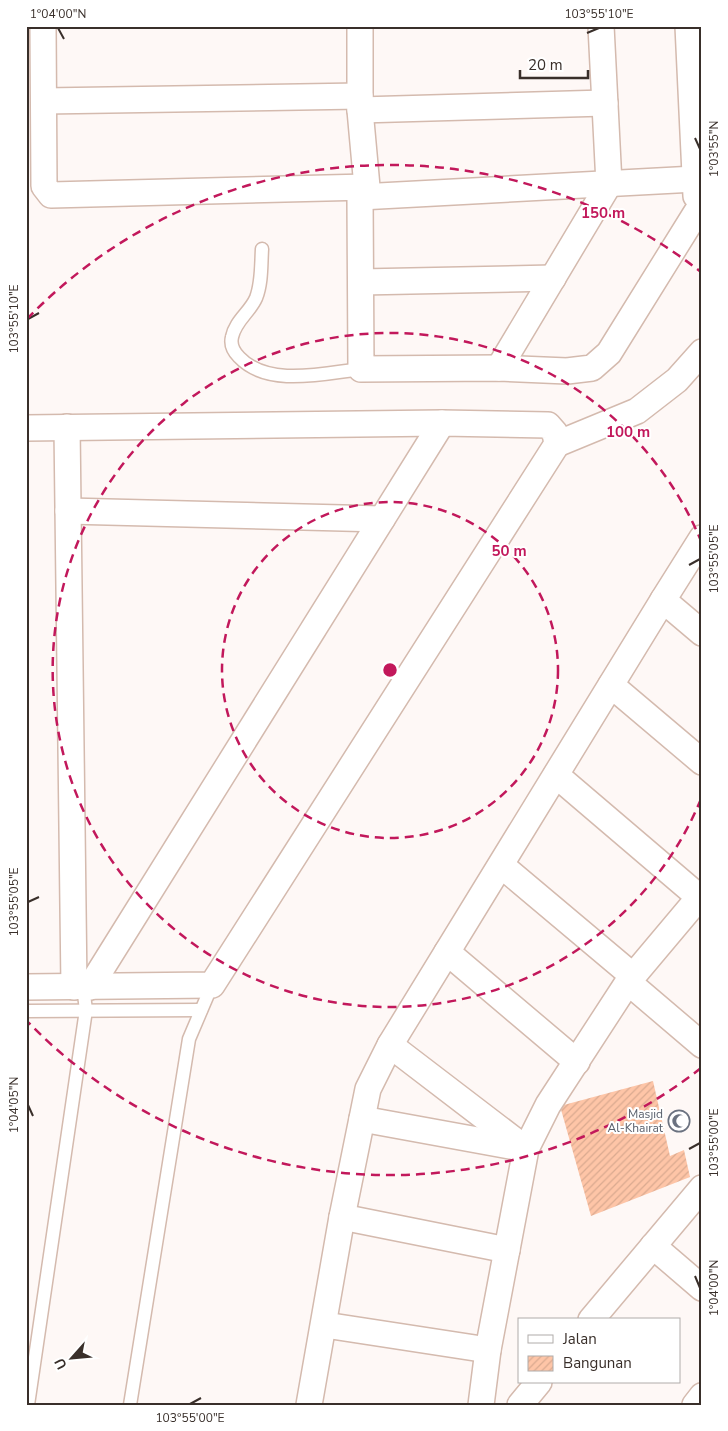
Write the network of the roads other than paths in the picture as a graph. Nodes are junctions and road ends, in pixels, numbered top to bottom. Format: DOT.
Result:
graph roads {
  1 [pos="44,26"];
  2 [pos="360,26"];
  3 [pos="601,26"];
  4 [pos="688,26"];
  5 [pos="360,103"];
  6 [pos="605,103"];
  7 [pos="38,109"];
  8 [pos="695,179"];
  9 [pos="609,184"];
  10 [pos="364,192"];
  11 [pos="699,223"];
  12 [pos="262,249"];
  13 [pos="553,278"];
  14 [pos="361,282"];
  15 [pos="702,352"];
  16 [pos="499,368"];
  17 [pos="361,369"];
  18 [pos="442,423"];
  19 [pos="67,427"];
  20 [pos="26,428"];
  21 [pos="557,444"];
  22 [pos="68,511"];
  23 [pos="382,519"];
  24 [pos="702,538"];
  25 [pos="663,600"];
  26 [pos="702,633"];
  27 [pos="611,685"];
  28 [pos="702,762"];
  29 [pos="556,775"];
  30 [pos="501,864"];
  31 [pos="698,905"];
  32 [pos="447,952"];
  33 [pos="631,979"];
  34 [pos="212,985"];
  35 [pos="26,987"];
  36 [pos="83,992"];
  37 [pos="201,1010"];
  38 [pos="26,1011"];
  39 [pos="390,1045"];
  40 [pos="702,1045"];
  41 [pos="576,1062"];
  42 [pos="362,1119"];
  43 [pos="526,1149"];
  44 [pos="702,1188"];
  45 [pos="342,1217"];
  46 [pos="653,1246"];
  47 [pos="507,1250"];
  48 [pos="702,1288"];
  49 [pos="593,1318"];
  50 [pos="325,1325"];
  51 [pos="488,1350"];
  52 [pos="537,1384"];
  53 [pos="702,1396"];
  54 [pos="28,1405"];
  55 [pos="130,1405"];
  56 [pos="309,1405"];
  57 [pos="482,1405"];
  58 [pos="520,1405"];
  59 [pos="695,1405"];
  1 -- 7 [label="street"];
  2 -- 5 [label="street"];
  3 -- 6 [label="street"];
  4 -- 8 [label="street"];
  5 -- 6 [label="street"];
  5 -- 7 [label="street"];
  5 -- 10 [label="street"];
  6 -- 9 [label="street"];
  7 -- 10 [label="street"];
  8 -- 9 [label="street"];
  8 -- 11 [label="street"];
  9 -- 10 [label="street"];
  9 -- 13 [label="street"];
  10 -- 14 [label="street"];
  11 -- 16 [label="street"];
  12 -- 17 [label="lane"];
  13 -- 14 [label="street"];
  13 -- 16 [label="street"];
  14 -- 17 [label="street"];
  15 -- 21 [label="street"];
  16 -- 17 [label="street"];
  18 -- 19 [label="street"];
  18 -- 21 [label="street"];
  18 -- 23 [label="street"];
  19 -- 20 [label="street"];
  19 -- 22 [label="street"];
  21 -- 34 [label="street"];
  22 -- 23 [label="street"];
  22 -- 36 [label="street"];
  23 -- 36 [label="street"];
  24 -- 25 [label="street"];
  25 -- 26 [label="street"];
  25 -- 27 [label="street"];
  27 -- 28 [label="street"];
  27 -- 29 [label="street"];
  29 -- 30 [label="street"];
  29 -- 31 [label="street"];
  30 -- 32 [label="street"];
  30 -- 33 [label="street"];
  31 -- 33 [label="street"];
  32 -- 39 [label="street"];
  32 -- 41 [label="street"];
  33 -- 40 [label="street"];
  33 -- 41 [label="street"];
  34 -- 36 [label="street"];
  34 -- 37 [label="lane"];
  35 -- 36 [label="street"];
  36 -- 37 [label="lane"];
  36 -- 38 [label="lane"];
  36 -- 54 [label="lane"];
  37 -- 55 [label="lane"];
  39 -- 42 [label="street"];
  39 -- 43 [label="street"];
  41 -- 43 [label="street"];
  42 -- 43 [label="street"];
  42 -- 45 [label="street"];
  43 -- 47 [label="street"];
  44 -- 46 [label="street"];
  45 -- 47 [label="street"];
  45 -- 50 [label="street"];
  46 -- 48 [label="street"];
  46 -- 49 [label="street"];
  47 -- 51 [label="street"];
  50 -- 51 [label="street"];
  50 -- 56 [label="street"];
  51 -- 57 [label="street"];
  52 -- 58 [label="street"];
  53 -- 59 [label="street"];
}
